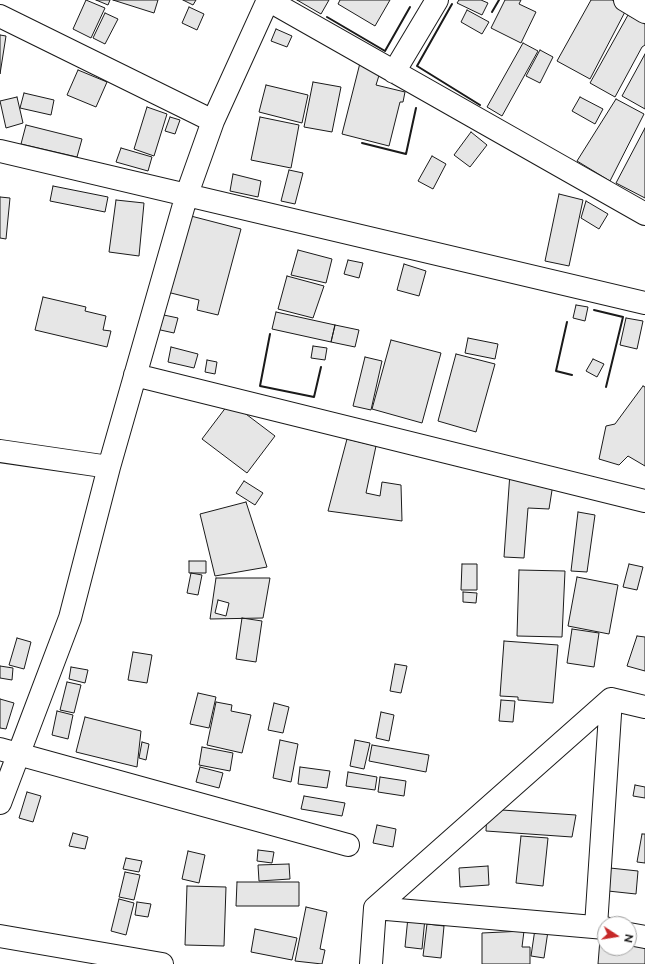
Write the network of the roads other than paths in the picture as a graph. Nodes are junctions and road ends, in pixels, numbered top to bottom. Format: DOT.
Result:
graph roads {
  1 [pos="268,0"];
  2 [pos="437,0"];
  3 [pos="625,0"];
  4 [pos="645,12"];
  5 [pos="0,16"];
  6 [pos="394,72"];
  7 [pos="213,121"];
  8 [pos="0,151"];
  9 [pos="187,194"];
  10 [pos="645,214"];
  11 [pos="645,303"];
  12 [pos="135,375"];
  13 [pos="0,451"];
  14 [pos="109,467"];
  15 [pos="645,500"];
  16 [pos="611,699"];
  17 [pos="645,707"];
  18 [pos="9,752"];
  19 [pos="0,803"];
  20 [pos="348,845"];
  21 [pos="375,908"];
  22 [pos="601,916"];
  23 [pos="597,927"];
  24 [pos="0,936"];
  25 [pos="162,964"];
  26 [pos="371,964"];
  1 -- 6 [label="street"];
  1 -- 7 [label="street"];
  2 -- 6 [label="street"];
  3 -- 4 [label="street"];
  5 -- 7 [label="street"];
  6 -- 10 [label="street"];
  7 -- 9 [label="street"];
  8 -- 9 [label="street"];
  9 -- 11 [label="street"];
  9 -- 12 [label="street"];
  12 -- 14 [label="street"];
  12 -- 15 [label="street"];
  13 -- 14 [label="street"];
  14 -- 18 [label="street"];
  16 -- 17 [label="street"];
  16 -- 21 [label="street"];
  16 -- 22 [label="street"];
  18 -- 19 [label="street"];
  18 -- 20 [label="street"];
  21 -- 23 [label="street"];
  21 -- 26 [label="street"];
  24 -- 25 [label="street"];
}
